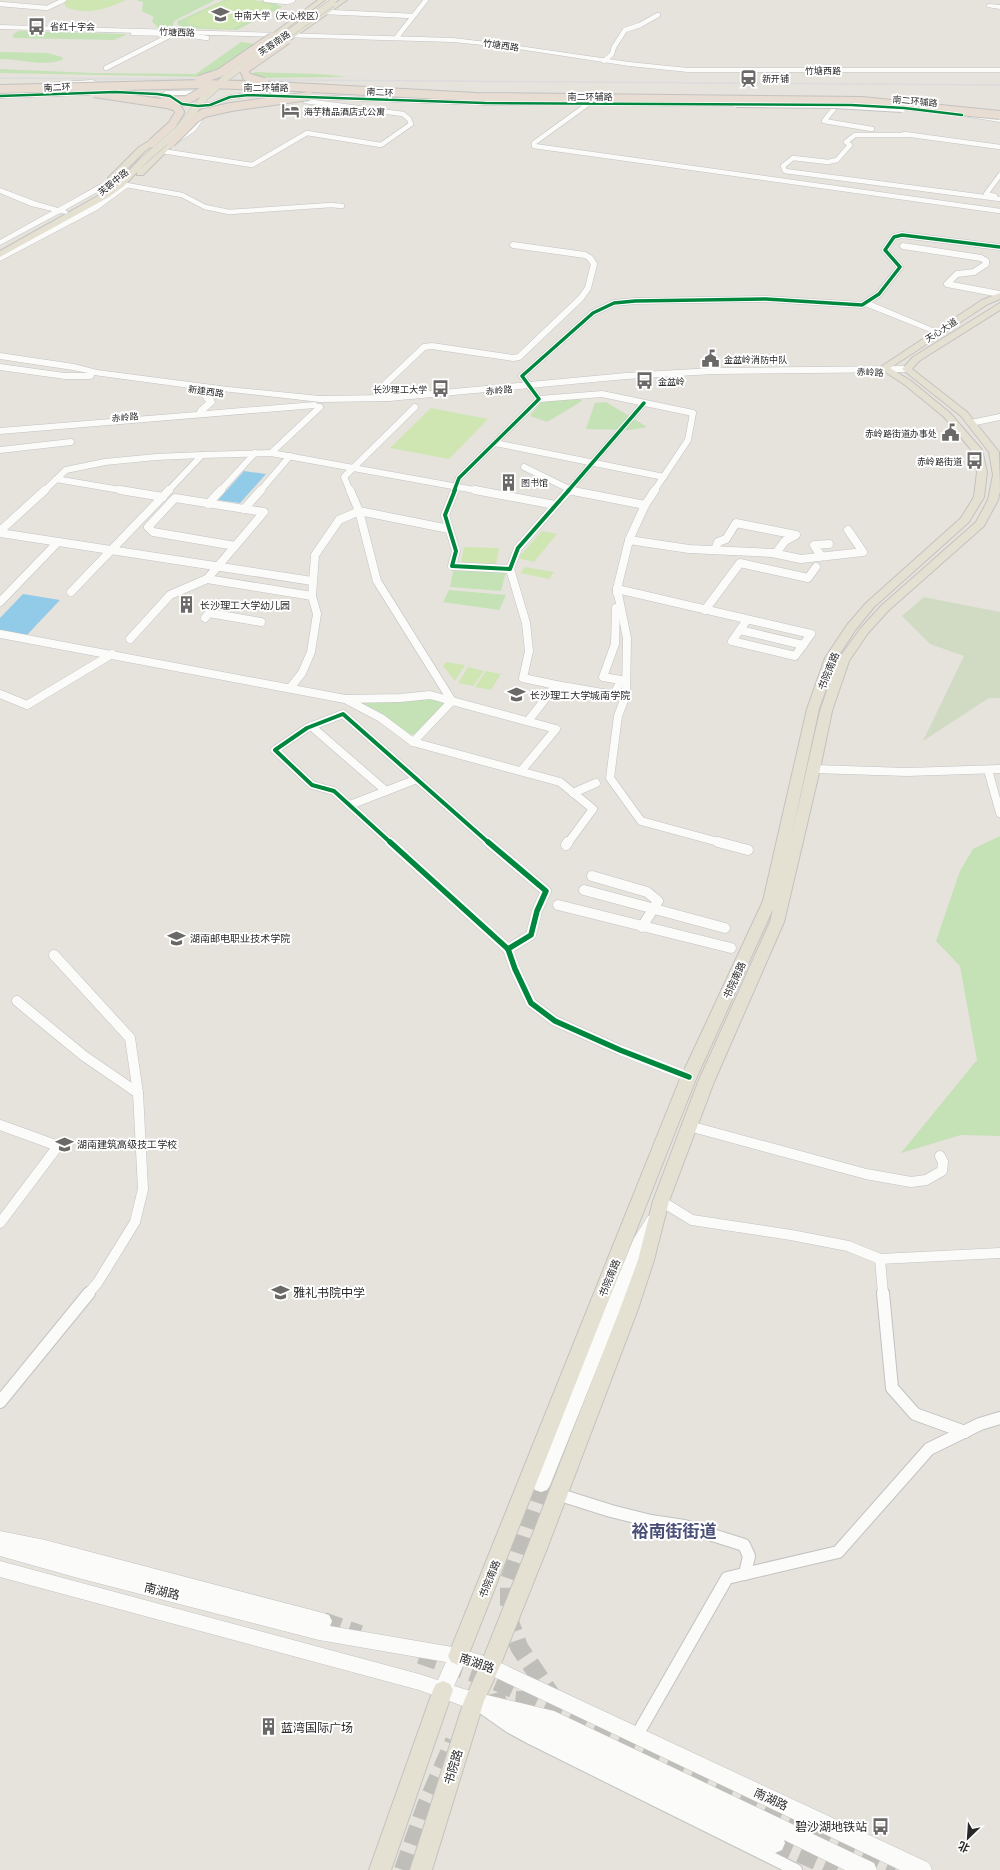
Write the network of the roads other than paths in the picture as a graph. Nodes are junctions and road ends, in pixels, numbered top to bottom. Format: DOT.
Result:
graph roads {
  1 [pos="64,0"];
  2 [pos="266,0"];
  3 [pos="293,0"];
  4 [pos="344,0"];
  5 [pos="426,0"];
  6 [pos="329,1"];
  7 [pos="0,4"];
  8 [pos="989,6"];
  9 [pos="1000,7"];
  10 [pos="327,12"];
  11 [pos="658,15"];
  12 [pos="413,16"];
  13 [pos="0,27"];
  14 [pos="133,33"];
  15 [pos="173,34"];
  16 [pos="257,34"];
  17 [pos="275,34"];
  18 [pos="294,35"];
  19 [pos="397,37"];
  20 [pos="207,38"];
  21 [pos="605,60"];
  22 [pos="237,66"];
  23 [pos="106,68"];
  24 [pos="1000,69"];
  25 [pos="151,86"];
  26 [pos="18,88"];
  27 [pos="190,88"];
  28 [pos="229,88"];
  29 [pos="0,92"];
  30 [pos="208,92"];
  31 [pos="279,92"];
  32 [pos="314,92"];
  33 [pos="400,93"];
  34 [pos="332,98"];
  35 [pos="303,99"];
  36 [pos="502,101"];
  37 [pos="691,101"];
  38 [pos="178,102"];
  39 [pos="217,102"];
  40 [pos="158,103"];
  41 [pos="252,104"];
  42 [pos="588,104"];
  43 [pos="837,105"];
  44 [pos="966,108"];
  45 [pos="203,113"];
  46 [pos="1000,114"];
  47 [pos="962,115"];
  48 [pos="175,116"];
  49 [pos="1000,120"];
  50 [pos="910,135"];
  51 [pos="152,143"];
  52 [pos="171,143"];
  53 [pos="1000,147"];
  54 [pos="142,149"];
  55 [pos="162,151"];
  56 [pos="141,161"];
  57 [pos="1000,175"];
  58 [pos="124,185"];
  59 [pos="0,190"];
  60 [pos="100,190"];
  61 [pos="1000,196"];
  62 [pos="1000,199"];
  63 [pos="342,206"];
  64 [pos="1000,211"];
  65 [pos="62,212"];
  66 [pos="957,242"];
  67 [pos="0,243"];
  68 [pos="513,245"];
  69 [pos="903,246"];
  70 [pos="1000,247"];
  71 [pos="0,249"];
  72 [pos="949,253"];
  73 [pos="0,254"];
  74 [pos="0,260"];
  75 [pos="1000,295"];
  76 [pos="868,304"];
  77 [pos="1000,306"];
  78 [pos="938,332"];
  79 [pos="0,358"];
  80 [pos="0,363"];
  81 [pos="0,367"];
  82 [pos="907,368"];
  83 [pos="888,370"];
  84 [pos="95,375"];
  85 [pos="531,386"];
  86 [pos="190,389"];
  87 [pos="239,396"];
  88 [pos="389,398"];
  89 [pos="539,399"];
  90 [pos="644,403"];
  91 [pos="319,406"];
  92 [pos="415,407"];
  93 [pos="201,411"];
  94 [pos="220,412"];
  95 [pos="1000,417"];
  96 [pos="971,423"];
  97 [pos="0,427"];
  98 [pos="0,431"];
  99 [pos="71,442"];
  100 [pos="495,443"];
  101 [pos="0,450"];
  102 [pos="255,453"];
  103 [pos="271,453"];
  104 [pos="202,455"];
  105 [pos="290,456"];
  106 [pos="593,462"];
  107 [pos="356,467"];
  108 [pos="524,467"];
  109 [pos="999,475"];
  110 [pos="664,476"];
  111 [pos="56,479"];
  112 [pos="456,487"];
  113 [pos="569,490"];
  114 [pos="163,497"];
  115 [pos="997,500"];
  116 [pos="208,504"];
  117 [pos="555,505"];
  118 [pos="645,505"];
  119 [pos="244,509"];
  120 [pos="359,511"];
  121 [pos="449,529"];
  122 [pos="848,530"];
  123 [pos="0,532"];
  124 [pos="629,540"];
  125 [pos="58,542"];
  126 [pos="829,544"];
  127 [pos="235,546"];
  128 [pos="112,550"];
  129 [pos="715,550"];
  130 [pos="776,553"];
  131 [pos="821,556"];
  132 [pos="218,566"];
  133 [pos="816,566"];
  134 [pos="510,569"];
  135 [pos="207,579"];
  136 [pos="312,581"];
  137 [pos="618,590"];
  138 [pos="71,592"];
  139 [pos="312,596"];
  140 [pos="0,602"];
  141 [pos="706,610"];
  142 [pos="205,618"];
  143 [pos="747,620"];
  144 [pos="261,622"];
  145 [pos="740,630"];
  146 [pos="0,634"];
  147 [pos="130,639"];
  148 [pos="803,645"];
  149 [pos="112,654"];
  150 [pos="441,682"];
  151 [pos="556,685"];
  152 [pos="290,688"];
  153 [pos="0,694"];
  154 [pos="430,695"];
  155 [pos="345,699"];
  156 [pos="452,701"];
  157 [pos="528,721"];
  158 [pos="311,726"];
  159 [pos="413,742"];
  160 [pos="814,769"];
  161 [pos="1000,769"];
  162 [pos="988,770"];
  163 [pos="521,771"];
  164 [pos="417,779"];
  165 [pos="596,783"];
  166 [pos="386,791"];
  167 [pos="573,793"];
  168 [pos="350,805"];
  169 [pos="1000,813"];
  170 [pos="566,845"];
  171 [pos="748,850"];
  172 [pos="592,876"];
  173 [pos="584,890"];
  174 [pos="558,904"];
  175 [pos="653,909"];
  176 [pos="642,926"];
  177 [pos="725,928"];
  178 [pos="731,948"];
  179 [pos="508,949"];
  180 [pos="54,955"];
  181 [pos="17,1000"];
  182 [pos="689,1077"];
  183 [pos="138,1093"];
  184 [pos="0,1125"];
  185 [pos="689,1126"];
  186 [pos="940,1156"];
  187 [pos="659,1208"];
  188 [pos="0,1224"];
  189 [pos="1000,1253"];
  190 [pos="880,1259"];
  191 [pos="0,1402"];
  192 [pos="1000,1418"];
  193 [pos="965,1432"];
  194 [pos="541,1485"];
  195 [pos="557,1494"];
  196 [pos="0,1539"];
  197 [pos="0,1548"];
  198 [pos="0,1569"];
  199 [pos="744,1574"];
  200 [pos="322,1621"];
  201 [pos="458,1656"];
  202 [pos="490,1666"];
  203 [pos="443,1690"];
  204 [pos="474,1701"];
  205 [pos="637,1735"];
  206 [pos="775,1843"];
  207 [pos="380,1870"];
  208 [pos="421,1870"];
  209 [pos="796,1870"];
  210 [pos="867,1870"];
  211 [pos="922,1870"];
  1 -- 7 [label="street"];
  2 -- 3 [label="street"];
  4 -- 10 [label="main road"];
  5 -- 12 [label="street"];
  6 -- 17 [label="main road"];
  6 -- 30 [label="main road, 芙蓉南路, bridge"];
  8 -- 9 [label="main road"];
  10 -- 12 [label="street"];
  10 -- 18 [label="main road"];
  11 -- 21 [label="street"];
  12 -- 19 [label="street"];
  13 -- 16 [label="main road, 竹塘西路"];
  14 -- 15 [label="street"];
  15 -- 20 [label="street"];
  15 -- 23 [label="street"];
  16 -- 17 [label="main road, 竹塘西路"];
  16 -- 17 [label="main road"];
  17 -- 18 [label="main road, 竹塘西路"];
  17 -- 22 [label="main road"];
  17 -- 26 [label="highway, bridge"];
  18 -- 19 [label="main road, 竹塘西路"];
  18 -- 21 [label="main road, 竹塘西路"];
  18 -- 22 [label="main road"];
  18 -- 33 [label="highway, bridge"];
  19 -- 21 [label="main road, 竹塘西路"];
  21 -- 24 [label="main road, 竹塘西路"];
  22 -- 30 [label="main road, bridge"];
  25 -- 40 [label="highway, bridge"];
  26 -- 29 [label="highway, 南二环, bridge"];
  26 -- 33 [label="highway, 南二环, bridge"];
  27 -- 28 [label="highway, bridge"];
  27 -- 29 [label="highway, 南二环, bridge"];
  27 -- 30 [label="highway, bridge"];
  28 -- 30 [label="highway"];
  28 -- 32 [label="highway"];
  29 -- 30 [label="main road, 南二环辅路"];
  29 -- 38 [label="main road"];
  29 -- 40 [label="highway, bridge"];
  30 -- 38 [label="main road"];
  30 -- 39 [label="main road"];
  30 -- 44 [label="main road, 南二环辅路"];
  30 -- 56 [label="main road, 芙蓉中路"];
  31 -- 41 [label="highway, bridge"];
  33 -- 37 [label="highway, 南二环, bridge"];
  34 -- 35 [label="main road"];
  34 -- 39 [label="main road, 南二环辅路"];
  34 -- 42 [label="main road, 南二环辅路"];
  35 -- 45 [label="main road"];
  35 -- 55 [label="street"];
  36 -- 41 [label="highway, bridge"];
  37 -- 44 [label="main road, bridge"];
  37 -- 46 [label="highway, 南二环, bridge"];
  37 -- 47 [label="main road, bridge"];
  38 -- 39 [label="main road"];
  38 -- 48 [label="main road"];
  39 -- 45 [label="main road"];
  40 -- 51 [label="highway, bridge"];
  41 -- 52 [label="highway, bridge"];
  42 -- 43 [label="main road, 南二环辅路"];
  42 -- 64 [label="street"];
  43 -- 47 [label="main road, 南二环辅路"];
  43 -- 50 [label="street"];
  44 -- 46 [label="main road, 南二环辅路"];
  45 -- 48 [label="main road"];
  45 -- 55 [label="main road"];
  47 -- 49 [label="main road, 南二环辅路"];
  48 -- 54 [label="main road"];
  50 -- 53 [label="street"];
  50 -- 62 [label="street"];
  51 -- 54 [label="main road"];
  52 -- 55 [label="main road"];
  54 -- 60 [label="main road"];
  55 -- 58 [label="main road"];
  56 -- 58 [label="main road"];
  56 -- 60 [label="main road, 芙蓉中路"];
  57 -- 61 [label="street"];
  58 -- 63 [label="street"];
  58 -- 73 [label="main road, 芙蓉中路"];
  58 -- 74 [label="main road"];
  59 -- 65 [label="main road"];
  60 -- 65 [label="main road, 芙蓉中路"];
  65 -- 67 [label="main road"];
  65 -- 71 [label="main road, 芙蓉中路"];
  66 -- 70 [label="street"];
  66 -- 72 [label="street"];
  66 -- 76 [label="street"];
  68 -- 88 [label="street"];
  69 -- 72 [label="street"];
  72 -- 75 [label="street"];
  75 -- 78 [label="main road, 天心大道"];
  76 -- 78 [label="main road"];
  76 -- 85 [label="street"];
  77 -- 82 [label="main road, 天心大道"];
  78 -- 83 [label="main road, 天心大道"];
  79 -- 84 [label="main road, 新建西路"];
  80 -- 84 [label="main road, 新建西路"];
  81 -- 84 [label="main road, 新建西路"];
  82 -- 83 [label="main road, 赤岭路"];
  82 -- 96 [label="main road, 书院南路"];
  83 -- 85 [label="main road, 赤岭路"];
  83 -- 182 [label="main road, 书院南路"];
  84 -- 86 [label="main road, 新建西路"];
  84 -- 87 [label="main road, 新建西路"];
  85 -- 88 [label="main road, 赤岭路"];
  85 -- 89 [label="street"];
  85 -- 91 [label="main road, 赤岭路"];
  86 -- 87 [label="main road, 新建西路"];
  86 -- 93 [label="main road"];
  87 -- 88 [label="main road, 赤岭路"];
  87 -- 91 [label="main road, 新建西路"];
  87 -- 93 [label="main road, 赤岭路"];
  87 -- 94 [label="main road, 赤岭路"];
  89 -- 90 [label="street"];
  89 -- 100 [label="street"];
  90 -- 106 [label="street"];
  90 -- 110 [label="street"];
  91 -- 94 [label="main road, 赤岭路"];
  91 -- 103 [label="street"];
  92 -- 107 [label="street"];
  93 -- 97 [label="main road, 赤岭路"];
  94 -- 98 [label="main road, 赤岭路"];
  95 -- 96 [label="street"];
  96 -- 109 [label="main road, 书院南路"];
  99 -- 101 [label="street"];
  100 -- 106 [label="street"];
  100 -- 112 [label="street"];
  102 -- 103 [label="street"];
  102 -- 104 [label="street"];
  102 -- 116 [label="street"];
  103 -- 105 [label="street"];
  104 -- 111 [label="street"];
  104 -- 114 [label="street"];
  105 -- 107 [label="street"];
  105 -- 119 [label="street"];
  106 -- 110 [label="street"];
  106 -- 113 [label="street"];
  107 -- 112 [label="street"];
  107 -- 120 [label="street"];
  108 -- 113 [label="street"];
  109 -- 115 [label="main road, 书院南路"];
  110 -- 118 [label="street"];
  111 -- 114 [label="street"];
  111 -- 123 [label="street"];
  112 -- 117 [label="street"];
  112 -- 121 [label="street"];
  113 -- 117 [label="street"];
  113 -- 118 [label="street"];
  114 -- 128 [label="street"];
  115 -- 160 [label="main road, 书院南路"];
  116 -- 119 [label="street"];
  116 -- 127 [label="street"];
  117 -- 134 [label="street"];
  118 -- 124 [label="street"];
  119 -- 127 [label="street"];
  120 -- 121 [label="street"];
  120 -- 136 [label="street"];
  120 -- 150 [label="street"];
  121 -- 134 [label="street"];
  122 -- 131 [label="street"];
  123 -- 125 [label="street"];
  124 -- 129 [label="street"];
  124 -- 137 [label="street"];
  125 -- 128 [label="street"];
  125 -- 140 [label="street"];
  126 -- 131 [label="street"];
  127 -- 132 [label="street"];
  128 -- 132 [label="street"];
  128 -- 138 [label="street"];
  129 -- 130 [label="street"];
  129 -- 130 [label="street"];
  130 -- 131 [label="street"];
  132 -- 135 [label="street"];
  132 -- 136 [label="street"];
  133 -- 141 [label="street"];
  134 -- 151 [label="street"];
  135 -- 139 [label="street"];
  135 -- 147 [label="street"];
  136 -- 139 [label="street"];
  137 -- 141 [label="street"];
  137 -- 151 [label="street"];
  137 -- 171 [label="street"];
  139 -- 152 [label="street"];
  141 -- 143 [label="street"];
  142 -- 144 [label="street"];
  143 -- 145 [label="street"];
  143 -- 148 [label="street"];
  145 -- 148 [label="street"];
  145 -- 148 [label="street"];
  146 -- 149 [label="street"];
  149 -- 152 [label="street"];
  149 -- 153 [label="street"];
  150 -- 154 [label="street"];
  150 -- 156 [label="street"];
  151 -- 157 [label="street"];
  152 -- 155 [label="street"];
  154 -- 155 [label="street"];
  154 -- 156 [label="street"];
  155 -- 159 [label="street"];
  156 -- 157 [label="street"];
  156 -- 159 [label="street"];
  157 -- 163 [label="street"];
  158 -- 164 [label="street"];
  158 -- 166 [label="street"];
  158 -- 168 [label="street"];
  159 -- 163 [label="street"];
  160 -- 162 [label="street"];
  160 -- 185 [label="main road, 书院南路"];
  161 -- 162 [label="street"];
  162 -- 169 [label="street"];
  163 -- 167 [label="street"];
  164 -- 166 [label="street"];
  164 -- 179 [label="street"];
  165 -- 167 [label="street"];
  166 -- 168 [label="street"];
  167 -- 170 [label="street"];
  168 -- 179 [label="street"];
  172 -- 175 [label="street"];
  173 -- 175 [label="street"];
  174 -- 176 [label="street"];
  175 -- 176 [label="street"];
  175 -- 177 [label="street"];
  176 -- 178 [label="street"];
  179 -- 182 [label="street"];
  180 -- 183 [label="street"];
  181 -- 183 [label="street"];
  182 -- 201 [label="main road, 书院南路"];
  183 -- 191 [label="street"];
  184 -- 188 [label="street"];
  185 -- 186 [label="street"];
  185 -- 187 [label="main road, 书院南路"];
  187 -- 190 [label="street"];
  187 -- 194 [label="main road"];
  187 -- 195 [label="main road, 书院南路"];
  189 -- 190 [label="street"];
  190 -- 193 [label="street"];
  192 -- 193 [label="street"];
  193 -- 199 [label="street"];
  195 -- 199 [label="street"];
  195 -- 202 [label="main road, 书院南路"];
  196 -- 200 [label="main road"];
  197 -- 201 [label="main road, 南湖路"];
  198 -- 203 [label="main road, 南湖路"];
  199 -- 205 [label="street"];
  201 -- 202 [label="main road, 南湖路"];
  201 -- 203 [label="main road"];
  202 -- 204 [label="main road, 书院路"];
  202 -- 205 [label="main road, 南湖路"];
  203 -- 204 [label="main road, 南湖路"];
  203 -- 207 [label="main road"];
  204 -- 206 [label="main road"];
  204 -- 208 [label="main road, 书院路"];
  204 -- 209 [label="street"];
  204 -- 210 [label="main road, 南湖路"];
  205 -- 211 [label="main road, 南湖路"];
}
